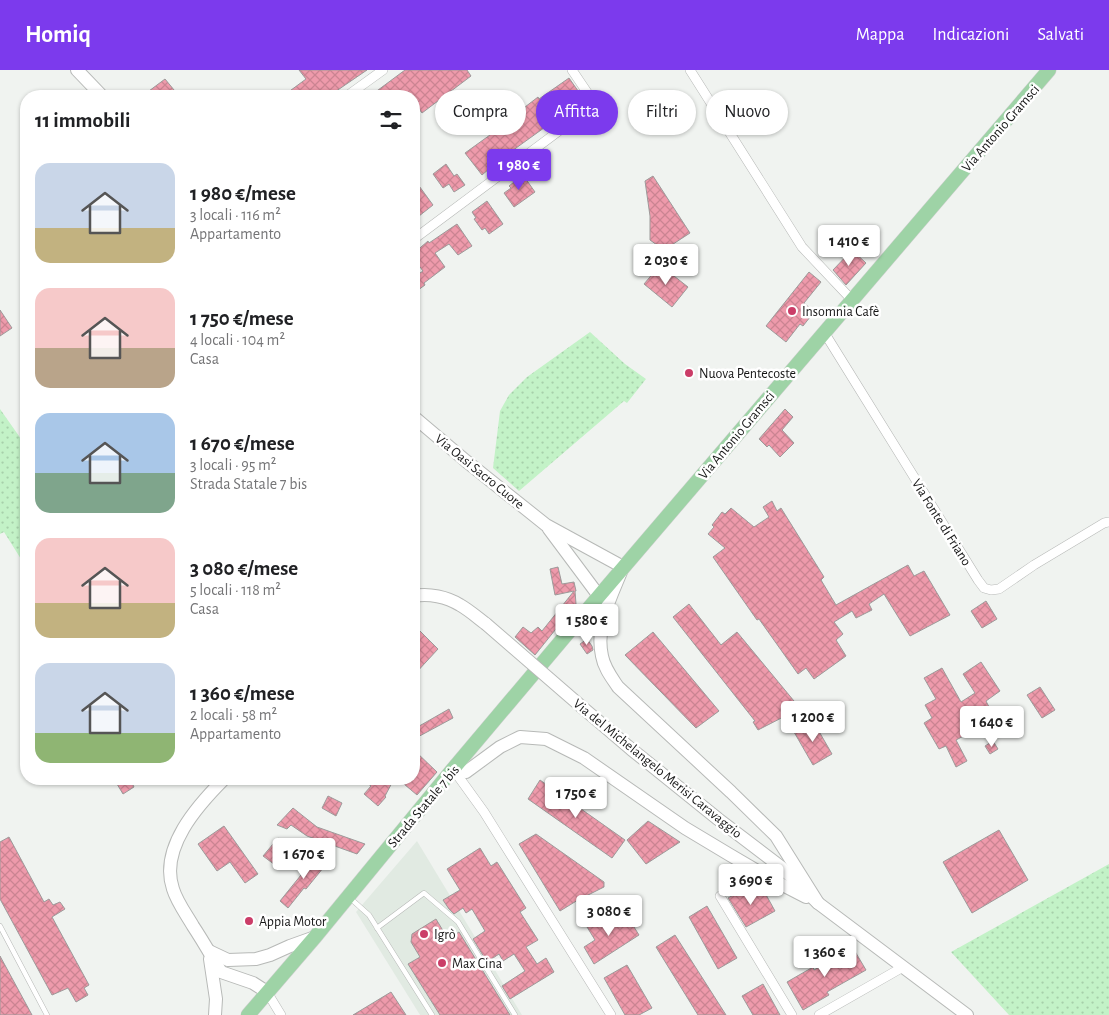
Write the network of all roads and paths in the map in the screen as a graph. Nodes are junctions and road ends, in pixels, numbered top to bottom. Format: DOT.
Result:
graph roads {
  1 [pos="77,70"];
  2 [pos="383,70"];
  3 [pos="572,70"];
  4 [pos="690,70"];
  5 [pos="1049,70"];
  6 [pos="96,90"];
  7 [pos="355,90"];
  8 [pos="420,234"];
  9 [pos="852,300"];
  10 [pos="824,332"];
  11 [pos="420,422"];
  12 [pos="1109,522"];
  13 [pos="546,526"];
  14 [pos="624,568"];
  15 [pos="420,595"];
  16 [pos="599,596"];
  17 [pos="453,769"];
  18 [pos="218,785"];
  19 [pos="348,896"];
  20 [pos="720,896"];
  21 [pos="818,903"];
  22 [pos="0,926"];
  23 [pos="377,928"];
  24 [pos="315,937"];
  25 [pos="209,951"];
  26 [pos="903,967"];
  27 [pos="267,992"];
  28 [pos="47,1015"];
  29 [pos="216,1015"];
  30 [pos="248,1015"];
  31 [pos="281,1015"];
  32 [pos="432,1015"];
  33 [pos="516,1015"];
  34 [pos="611,1015"];
  35 [pos="792,1015"];
  36 [pos="819,1015"];
  37 [pos="967,1015"];
  1 -- 6 [label="street"];
  2 -- 7 [label="street"];
  3 -- 8 [label="street"];
  4 -- 9 [label="street"];
  5 -- 9 [label="main road, Via Antonio Gramsci"];
  9 -- 10 [label="main road, Via Antonio Gramsci"];
  10 -- 12 [label="street, Via Fonte di Friano"];
  10 -- 14 [label="main road, Via Antonio Gramsci"];
  11 -- 13 [label="street, Via Oasi Sacro Cuore"];
  13 -- 14 [label="street, Via Oasi Sacro Cuore"];
  13 -- 16 [label="street, Via Oasi Sacro Cuore"];
  14 -- 16 [label="main road, Via Antonio Gramsci"];
  14 -- 21 [label="street"];
  15 -- 21 [label="street, Via del Michelangelo Merisi Caravaggio, bridge"];
  16 -- 17 [label="main road, Strada Statale 7 bis"];
  17 -- 19 [label="main road, Strada Statale 7 bis"];
  17 -- 21 [label="street"];
  17 -- 34 [label="street"];
  18 -- 25 [label="street"];
  19 -- 23 [label="lane"];
  19 -- 24 [label="main road, Strada Statale 7 bis"];
  20 -- 35 [label="street"];
  21 -- 26 [label="street, Via del Michelangelo Merisi Caravaggio"];
  22 -- 28 [label="lane"];
  23 -- 32 [label="lane"];
  23 -- 33 [label="lane"];
  24 -- 25 [label="street"];
  24 -- 27 [label="main road, Strada Statale 7 bis"];
  25 -- 27 [label="street"];
  25 -- 29 [label="street"];
  26 -- 36 [label="street"];
  26 -- 37 [label="street, Via del Michelangelo Merisi Caravaggio"];
  27 -- 30 [label="main road, Strada Statale 7 bis"];
  27 -- 31 [label="street"];
}
